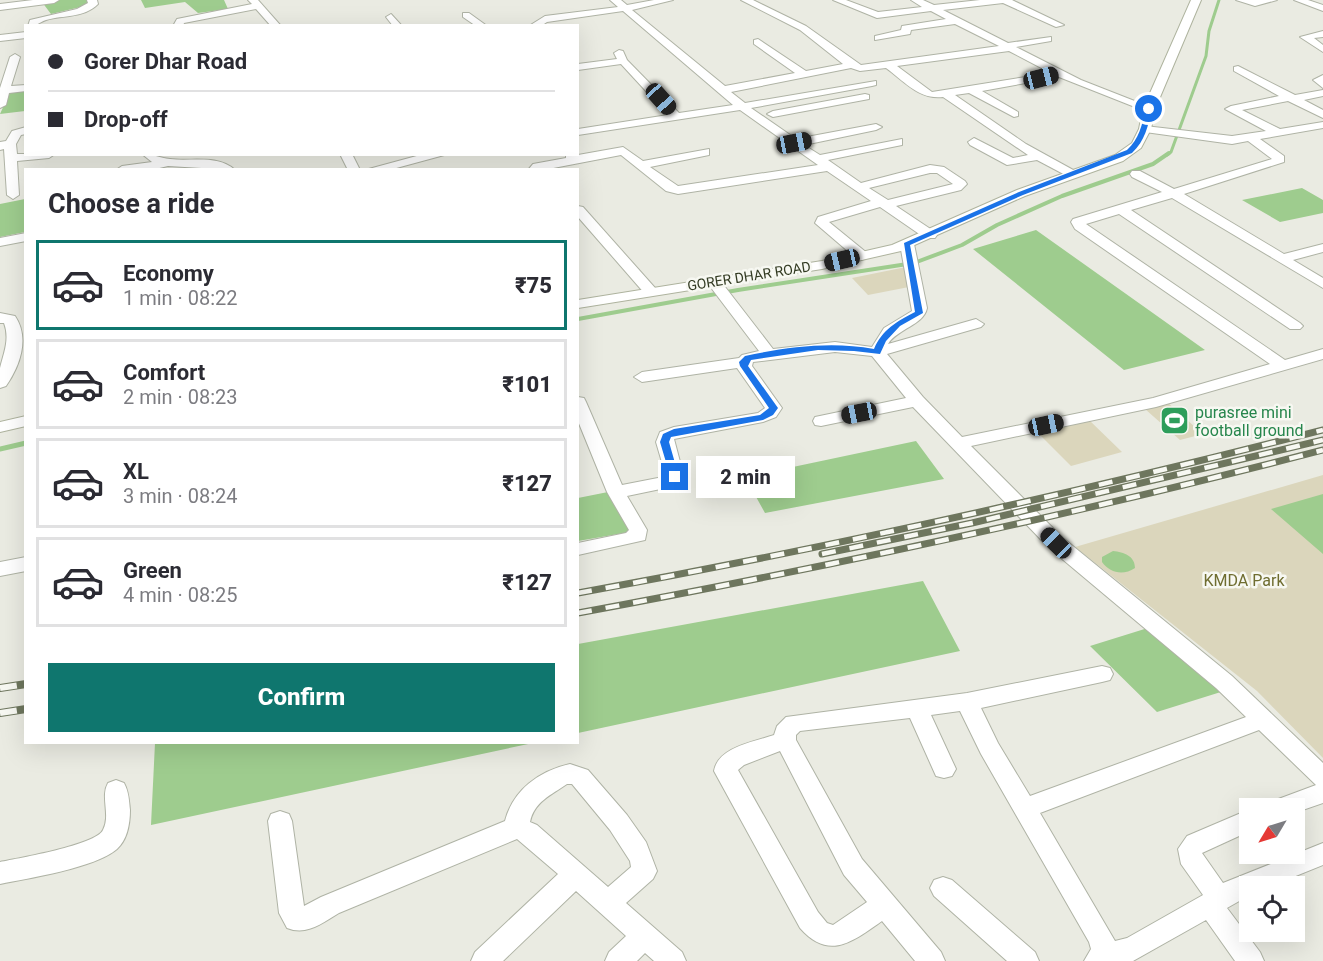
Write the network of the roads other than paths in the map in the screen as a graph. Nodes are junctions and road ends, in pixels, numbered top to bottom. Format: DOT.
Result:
graph roads {
  1 [pos="54,0"];
  2 [pos="92,0"];
  3 [pos="668,0"];
  4 [pos="746,0"];
  5 [pos="837,0"];
  6 [pos="916,0"];
  7 [pos="1003,0"];
  8 [pos="1196,0"];
  9 [pos="1241,0"];
  10 [pos="1272,0"];
  11 [pos="1299,0"];
  12 [pos="255,3"];
  13 [pos="619,4"];
  14 [pos="0,7"];
  15 [pos="1323,8"];
  16 [pos="930,9"];
  17 [pos="466,15"];
  18 [pos="391,16"];
  19 [pos="954,21"];
  20 [pos="33,24"];
  21 [pos="179,24"];
  22 [pos="276,24"];
  23 [pos="397,24"];
  24 [pos="480,24"];
  25 [pos="536,24"];
  26 [pos="1059,25"];
  27 [pos="24,34"];
  28 [pos="1323,34"];
  29 [pos="0,38"];
  30 [pos="878,38"];
  31 [pos="1047,39"];
  32 [pos="758,42"];
  33 [pos="1008,47"];
  34 [pos="1323,49"];
  35 [pos="20,56"];
  36 [pos="0,58"];
  37 [pos="852,65"];
  38 [pos="889,65"];
  39 [pos="579,67"];
  40 [pos="1238,69"];
  41 [pos="804,74"];
  42 [pos="1059,74"];
  43 [pos="1323,78"];
  44 [pos="872,82"];
  45 [pos="1323,85"];
  46 [pos="4,87"];
  47 [pos="24,88"];
  48 [pos="722,90"];
  49 [pos="972,90"];
  50 [pos="945,93"];
  51 [pos="1323,93"];
  52 [pos="865,97"];
  53 [pos="1292,98"];
  54 [pos="0,105"];
  55 [pos="742,107"];
  56 [pos="1149,109"];
  57 [pos="1014,114"];
  58 [pos="1323,115"];
  59 [pos="676,117"];
  60 [pos="756,117"];
  61 [pos="1323,125"];
  62 [pos="876,127"];
  63 [pos="1145,129"];
  64 [pos="24,131"];
  65 [pos="579,132"];
  66 [pos="1280,133"];
  67 [pos="1251,138"];
  68 [pos="898,142"];
  69 [pos="974,142"];
  70 [pos="794,143"];
  71 [pos="5,145"];
  72 [pos="705,152"];
  73 [pos="30,156"];
  74 [pos="151,156"];
  75 [pos="433,156"];
  76 [pos="1036,157"];
  77 [pos="11,158"];
  78 [pos="572,158"];
  79 [pos="817,159"];
  80 [pos="171,163"];
  81 [pos="640,165"];
  82 [pos="401,167"];
  83 [pos="829,167"];
  84 [pos="136,168"];
  85 [pos="224,168"];
  86 [pos="376,168"];
  87 [pos="536,168"];
  88 [pos="1071,174"];
  89 [pos="1136,174"];
  90 [pos="17,187"];
  91 [pos="859,188"];
  92 [pos="1173,193"];
  93 [pos="883,204"];
  94 [pos="1121,209"];
  95 [pos="579,211"];
  96 [pos="930,236"];
  97 [pos="24,237"];
  98 [pos="0,242"];
  99 [pos="1323,248"];
  100 [pos="908,249"];
  101 [pos="862,256"];
  102 [pos="1281,259"];
  103 [pos="1323,284"];
  104 [pos="719,289"];
  105 [pos="651,292"];
  106 [pos="579,304"];
  107 [pos="0,318"];
  108 [pos="976,324"];
  109 [pos="1295,326"];
  110 [pos="877,352"];
  111 [pos="769,354"];
  112 [pos="1323,354"];
  113 [pos="744,362"];
  114 [pos="1282,365"];
  115 [pos="642,377"];
  116 [pos="0,383"];
  117 [pos="917,401"];
  118 [pos="579,404"];
  119 [pos="820,420"];
  120 [pos="24,421"];
  121 [pos="0,427"];
  122 [pos="958,443"];
  123 [pos="616,492"];
  124 [pos="579,549"];
  125 [pos="24,564"];
  126 [pos="0,569"];
  127 [pos="1102,674"];
  128 [pos="967,702"];
  129 [pos="917,709"];
  130 [pos="1264,719"];
  131 [pos="785,740"];
  132 [pos="944,769"];
  133 [pos="1323,778"];
  134 [pos="116,790"];
  135 [pos="1323,793"];
  136 [pos="1305,799"];
  137 [pos="1026,808"];
  138 [pos="280,820"];
  139 [pos="1239,825"];
  140 [pos="516,828"];
  141 [pos="1323,854"];
  142 [pos="0,873"];
  143 [pos="576,874"];
  144 [pos="943,888"];
  145 [pos="1215,902"];
  146 [pos="607,903"];
  147 [pos="884,905"];
  148 [pos="644,936"];
  149 [pos="1100,959"];
  150 [pos="484,961"];
  151 [pos="618,961"];
  152 [pos="674,961"];
  153 [pos="932,961"];
  154 [pos="1026,961"];
  155 [pos="1251,961"];
  1 -- 14 [label="street"];
  2 -- 20 [label="street"];
  3 -- 13 [label="street"];
  4 -- 37 [label="street"];
  5 -- 16 [label="street"];
  6 -- 16 [label="street"];
  7 -- 16 [label="street"];
  7 -- 26 [label="street"];
  8 -- 56 [label="street, GORER DHAR ROAD"];
  9 -- 10 [label="street"];
  11 -- 15 [label="street"];
  12 -- 21 [label="street"];
  12 -- 22 [label="street"];
  13 -- 25 [label="street"];
  13 -- 48 [label="street"];
  16 -- 19 [label="street"];
  17 -- 24 [label="street"];
  18 -- 23 [label="street"];
  19 -- 30 [label="street"];
  19 -- 33 [label="street"];
  27 -- 29 [label="street"];
  28 -- 34 [label="street"];
  31 -- 33 [label="street"];
  32 -- 41 [label="street"];
  33 -- 38 [label="street"];
  33 -- 42 [label="street"];
  35 -- 36 [label="street"];
  35 -- 46 [label="street"];
  37 -- 38 [label="street"];
  37 -- 41 [label="street"];
  38 -- 50 [label="street"];
  39 -- 59 [label="street"];
  40 -- 53 [label="street"];
  41 -- 48 [label="street"];
  42 -- 49 [label="street"];
  42 -- 56 [label="street"];
  43 -- 45 [label="street"];
  44 -- 55 [label="street"];
  46 -- 47 [label="street"];
  46 -- 54 [label="street"];
  48 -- 55 [label="street"];
  49 -- 50 [label="street"];
  49 -- 57 [label="street"];
  50 -- 76 [label="street"];
  51 -- 53 [label="street"];
  52 -- 60 [label="street"];
  53 -- 58 [label="street"];
  53 -- 66 [label="street"];
  55 -- 59 [label="street"];
  55 -- 60 [label="street"];
  56 -- 63 [label="street, GORER DHAR ROAD"];
  59 -- 65 [label="street"];
  60 -- 70 [label="street"];
  61 -- 66 [label="street"];
  62 -- 70 [label="street"];
  63 -- 67 [label="street"];
  63 -- 88 [label="street, GORER DHAR ROAD"];
  64 -- 71 [label="street"];
  66 -- 67 [label="street"];
  67 -- 92 [label="street"];
  68 -- 79 [label="street"];
  69 -- 76 [label="street"];
  70 -- 79 [label="street"];
  71 -- 77 [label="street"];
  72 -- 81 [label="street"];
  73 -- 77 [label="street"];
  74 -- 80 [label="street"];
  75 -- 82 [label="street"];
  76 -- 88 [label="street"];
  77 -- 90 [label="street"];
  78 -- 81 [label="street"];
  78 -- 87 [label="street"];
  79 -- 83 [label="street"];
  80 -- 84 [label="street"];
  80 -- 85 [label="street"];
  81 -- 83 [label="street"];
  82 -- 86 [label="street"];
  83 -- 91 [label="street"];
  88 -- 96 [label="street, GORER DHAR ROAD"];
  89 -- 92 [label="street"];
  91 -- 93 [label="street"];
  91 -- 93 [label="street"];
  92 -- 94 [label="street"];
  92 -- 102 [label="street"];
  93 -- 96 [label="street"];
  93 -- 101 [label="street"];
  94 -- 109 [label="street"];
  94 -- 114 [label="street"];
  95 -- 105 [label="street"];
  96 -- 100 [label="street, GORER DHAR ROAD"];
  97 -- 98 [label="street"];
  99 -- 102 [label="street"];
  100 -- 101 [label="street, GORER DHAR ROAD"];
  100 -- 110 [label="street"];
  101 -- 104 [label="street, GORER DHAR ROAD"];
  102 -- 103 [label="street"];
  104 -- 105 [label="street, GORER DHAR ROAD"];
  104 -- 111 [label="street"];
  105 -- 106 [label="street, GORER DHAR ROAD"];
  107 -- 116 [label="street"];
  108 -- 110 [label="street"];
  110 -- 111 [label="street"];
  110 -- 117 [label="street"];
  111 -- 113 [label="street"];
  112 -- 114 [label="street"];
  113 -- 115 [label="street"];
  113 -- 123 [label="street"];
  114 -- 122 [label="street"];
  117 -- 119 [label="street"];
  117 -- 122 [label="street"];
  118 -- 123 [label="street"];
  120 -- 121 [label="street"];
  122 -- 130 [label="street"];
  123 -- 124 [label="street"];
  125 -- 126 [label="street"];
  127 -- 128 [label="street"];
  128 -- 129 [label="street"];
  128 -- 137 [label="street"];
  129 -- 131 [label="street"];
  129 -- 132 [label="street"];
  130 -- 133 [label="street"];
  130 -- 137 [label="street"];
  131 -- 147 [label="street"];
  131 -- 147 [label="street"];
  134 -- 142 [label="street"];
  135 -- 136 [label="street"];
  137 -- 149 [label="street"];
  138 -- 140 [label="street"];
  139 -- 145 [label="street"];
  140 -- 143 [label="street"];
  140 -- 146 [label="street"];
  141 -- 145 [label="street"];
  143 -- 146 [label="street"];
  143 -- 150 [label="street"];
  144 -- 154 [label="street"];
  145 -- 149 [label="street"];
  145 -- 155 [label="street"];
  146 -- 148 [label="street"];
  147 -- 153 [label="street"];
  148 -- 151 [label="street"];
  148 -- 152 [label="street"];
}
